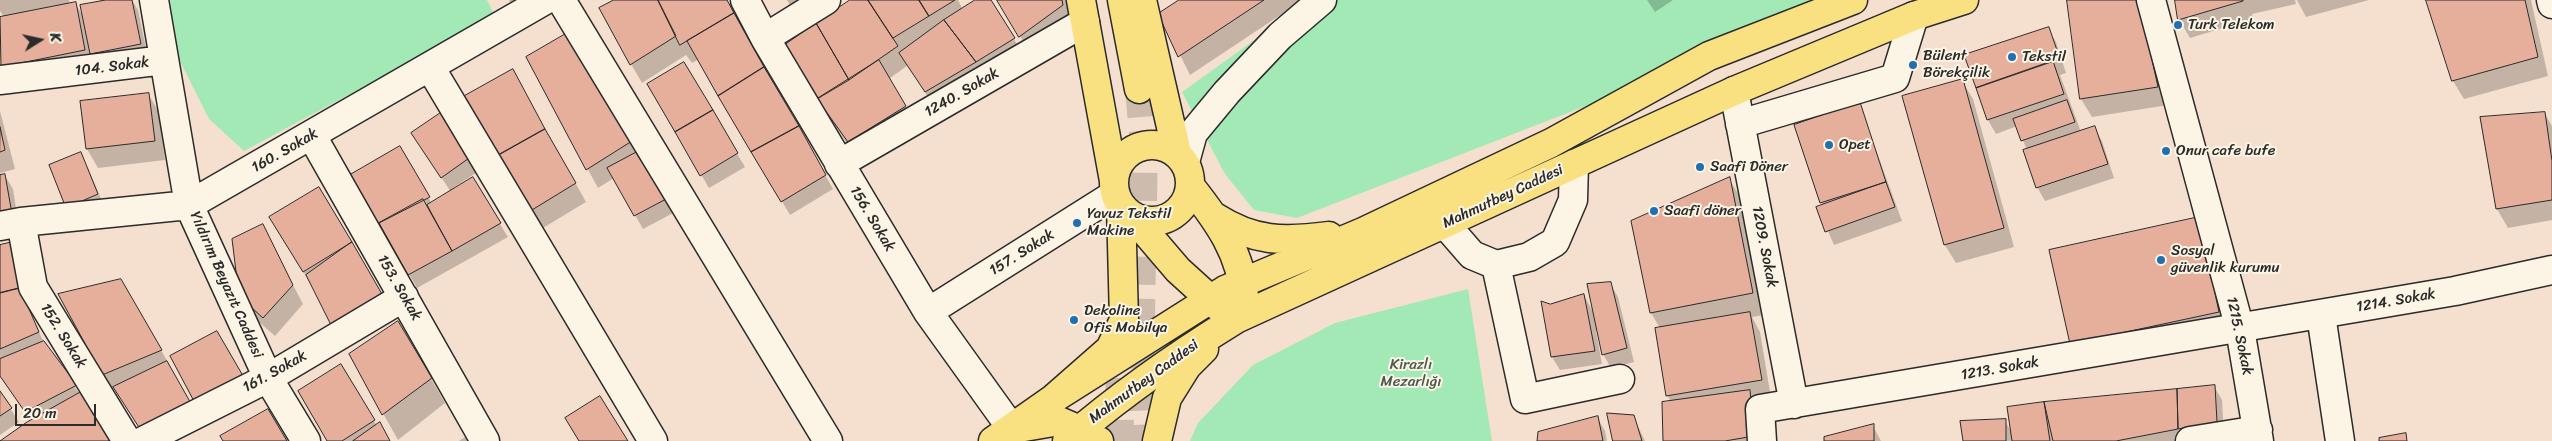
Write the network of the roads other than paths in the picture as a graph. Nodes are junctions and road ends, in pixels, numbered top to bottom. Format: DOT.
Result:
graph roads {
  1 [pos="154,0"];
  2 [pos="545,0"];
  3 [pos="561,0"];
  4 [pos="746,0"];
  5 [pos="826,0"];
  6 [pos="1122,0"];
  7 [pos="1142,0"];
  8 [pos="1322,0"];
  9 [pos="1853,0"];
  10 [pos="1964,0"];
  11 [pos="2151,0"];
  12 [pos="2551,0"];
  13 [pos="2552,4"];
  14 [pos="1086,7"];
  15 [pos="1914,16"];
  16 [pos="765,38"];
  17 [pos="164,60"];
  18 [pos="430,67"];
  19 [pos="0,80"];
  20 [pos="1139,89"];
  21 [pos="1734,91"];
  22 [pos="1113,98"];
  23 [pos="1740,124"];
  24 [pos="312,136"];
  25 [pos="839,164"];
  26 [pos="1574,164"];
  27 [pos="1184,168"];
  28 [pos="1120,199"];
  29 [pos="189,205"];
  30 [pos="1214,217"];
  31 [pos="11,224"];
  32 [pos="1445,224"];
  33 [pos="1363,232"];
  34 [pos="1496,264"];
  35 [pos="2552,270"];
  36 [pos="1244,282"];
  37 [pos="404,297"];
  38 [pos="1208,299"];
  39 [pos="928,312"];
  40 [pos="2321,315"];
  41 [pos="1236,320"];
  42 [pos="2240,329"];
  43 [pos="268,378"];
  44 [pos="1620,379"];
  45 [pos="1053,399"];
  46 [pos="1794,404"];
  47 [pos="1002,435"];
  48 [pos="2258,436"];
  49 [pos="1082,437"];
  50 [pos="127,441"];
  51 [pos="144,441"];
  52 [pos="306,441"];
  53 [pos="485,441"];
  54 [pos="652,441"];
  55 [pos="828,441"];
  56 [pos="1157,441"];
  57 [pos="1762,441"];
  58 [pos="2190,441"];
  59 [pos="2340,441"];
  1 -- 17 [label="street, Yıldırım Beyazıt Caddesi"];
  2 -- 18 [label="street, 160. Sokak"];
  3 -- 55 [label="street"];
  4 -- 16 [label="street, 156. Sokak"];
  5 -- 16 [label="street"];
  6 -- 20 [label="main road"];
  7 -- 27 [label="main road"];
  8 -- 27 [label="street"];
  9 -- 33 [label="main road, Mahmutbey Caddesi"];
  10 -- 15 [label="main road, Mahmutbey Caddesi"];
  11 -- 42 [label="street, 1215. Sokak"];
  12 -- 13 [label="street"];
  14 -- 22 [label="main road"];
  14 -- 25 [label="street, 1240. Sokak"];
  14 -- 28 [label="main road"];
  15 -- 21 [label="main road, Mahmutbey Caddesi"];
  15 -- 23 [label="street"];
  16 -- 25 [label="street, 156. Sokak"];
  17 -- 19 [label="street, 104. Sokak"];
  17 -- 29 [label="street, Yıldırım Beyazıt Caddesi"];
  18 -- 24 [label="street, 160. Sokak"];
  18 -- 54 [label="street"];
  21 -- 23 [label="street, 1209. Sokak"];
  21 -- 26 [label="main road, Mahmutbey Caddesi"];
  23 -- 46 [label="street, 1209. Sokak"];
  24 -- 29 [label="street, 160. Sokak"];
  24 -- 37 [label="street, 153. Sokak"];
  25 -- 39 [label="street, 156. Sokak"];
  26 -- 32 [label="main road, Mahmutbey Caddesi"];
  26 -- 34 [label="street"];
  27 -- 28 [label="main road"];
  27 -- 28 [label="main road"];
  27 -- 30 [label="main road"];
  28 -- 38 [label="main road"];
  28 -- 39 [label="street, 157. Sokak"];
  28 -- 45 [label="main road"];
  29 -- 31 [label="street, 160. Sokak"];
  29 -- 43 [label="street, Yıldırım Beyazıt Caddesi"];
  30 -- 33 [label="main road"];
  30 -- 36 [label="main road"];
  31 -- 50 [label="street, 152. Sokak"];
  32 -- 34 [label="street"];
  32 -- 41 [label="main road, Mahmutbey Caddesi"];
  33 -- 36 [label="main road, Mahmutbey Caddesi"];
  34 -- 44 [label="street"];
  35 -- 40 [label="street, 1214. Sokak"];
  36 -- 38 [label="main road, Mahmutbey Caddesi"];
  36 -- 41 [label="main road"];
  37 -- 43 [label="street, 161. Sokak"];
  37 -- 53 [label="street, 153. Sokak"];
  38 -- 41 [label="main road"];
  38 -- 45 [label="main road, Mahmutbey Caddesi"];
  39 -- 47 [label="street, 156. Sokak"];
  40 -- 42 [label="street, 1214. Sokak"];
  40 -- 59 [label="street"];
  41 -- 49 [label="main road, Mahmutbey Caddesi"];
  41 -- 56 [label="main road"];
  42 -- 46 [label="street, 1213. Sokak"];
  42 -- 48 [label="street, 1215. Sokak"];
  43 -- 51 [label="street, 161. Sokak"];
  43 -- 52 [label="street, Yıldırım Beyazıt Caddesi"];
  45 -- 47 [label="main road"];
  46 -- 57 [label="street, 1213. Sokak"];
  47 -- 49 [label="main road"];
  48 -- 58 [label="street"];
}
